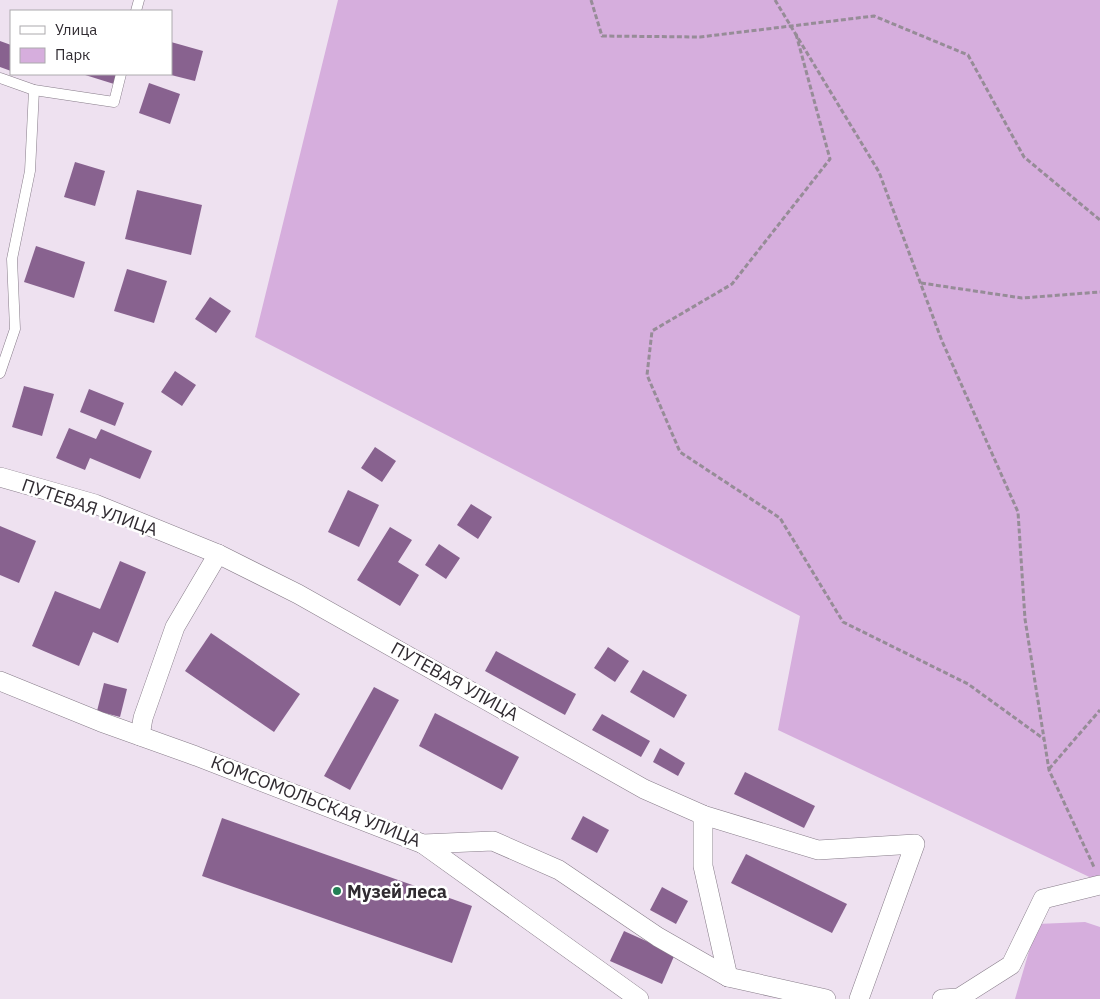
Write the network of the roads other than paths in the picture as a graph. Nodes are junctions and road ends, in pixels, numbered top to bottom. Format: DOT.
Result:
graph roads {
  1 [pos="121,75"];
  2 [pos="0,78"];
  3 [pos="34,90"];
  4 [pos="0,372"];
  5 [pos="0,477"];
  6 [pos="218,554"];
  7 [pos="0,681"];
  8 [pos="140,736"];
  9 [pos="703,815"];
  10 [pos="423,844"];
  11 [pos="1098,878"];
  12 [pos="728,977"];
  13 [pos="639,999"];
  14 [pos="826,999"];
  15 [pos="859,999"];
  16 [pos="942,999"];
  1 -- 3 [label="lane"];
  2 -- 3 [label="lane"];
  3 -- 4 [label="lane"];
  5 -- 6 [label="street, ПУТЕВАЯ УЛИЦА"];
  6 -- 8 [label="street"];
  6 -- 9 [label="street, ПУТЕВАЯ УЛИЦА"];
  7 -- 8 [label="street, КОМСОМОЛЬСКАЯ УЛИЦА"];
  8 -- 10 [label="street, КОМСОМОЛЬСКАЯ УЛИЦА"];
  9 -- 12 [label="street"];
  9 -- 15 [label="street, ПУТЕВАЯ УЛИЦА"];
  10 -- 12 [label="street, КОМСОМОЛЬСКАЯ УЛИЦА"];
  10 -- 13 [label="street"];
  11 -- 16 [label="street"];
  12 -- 14 [label="street, КОМСОМОЛЬСКАЯ УЛИЦА"];
}
